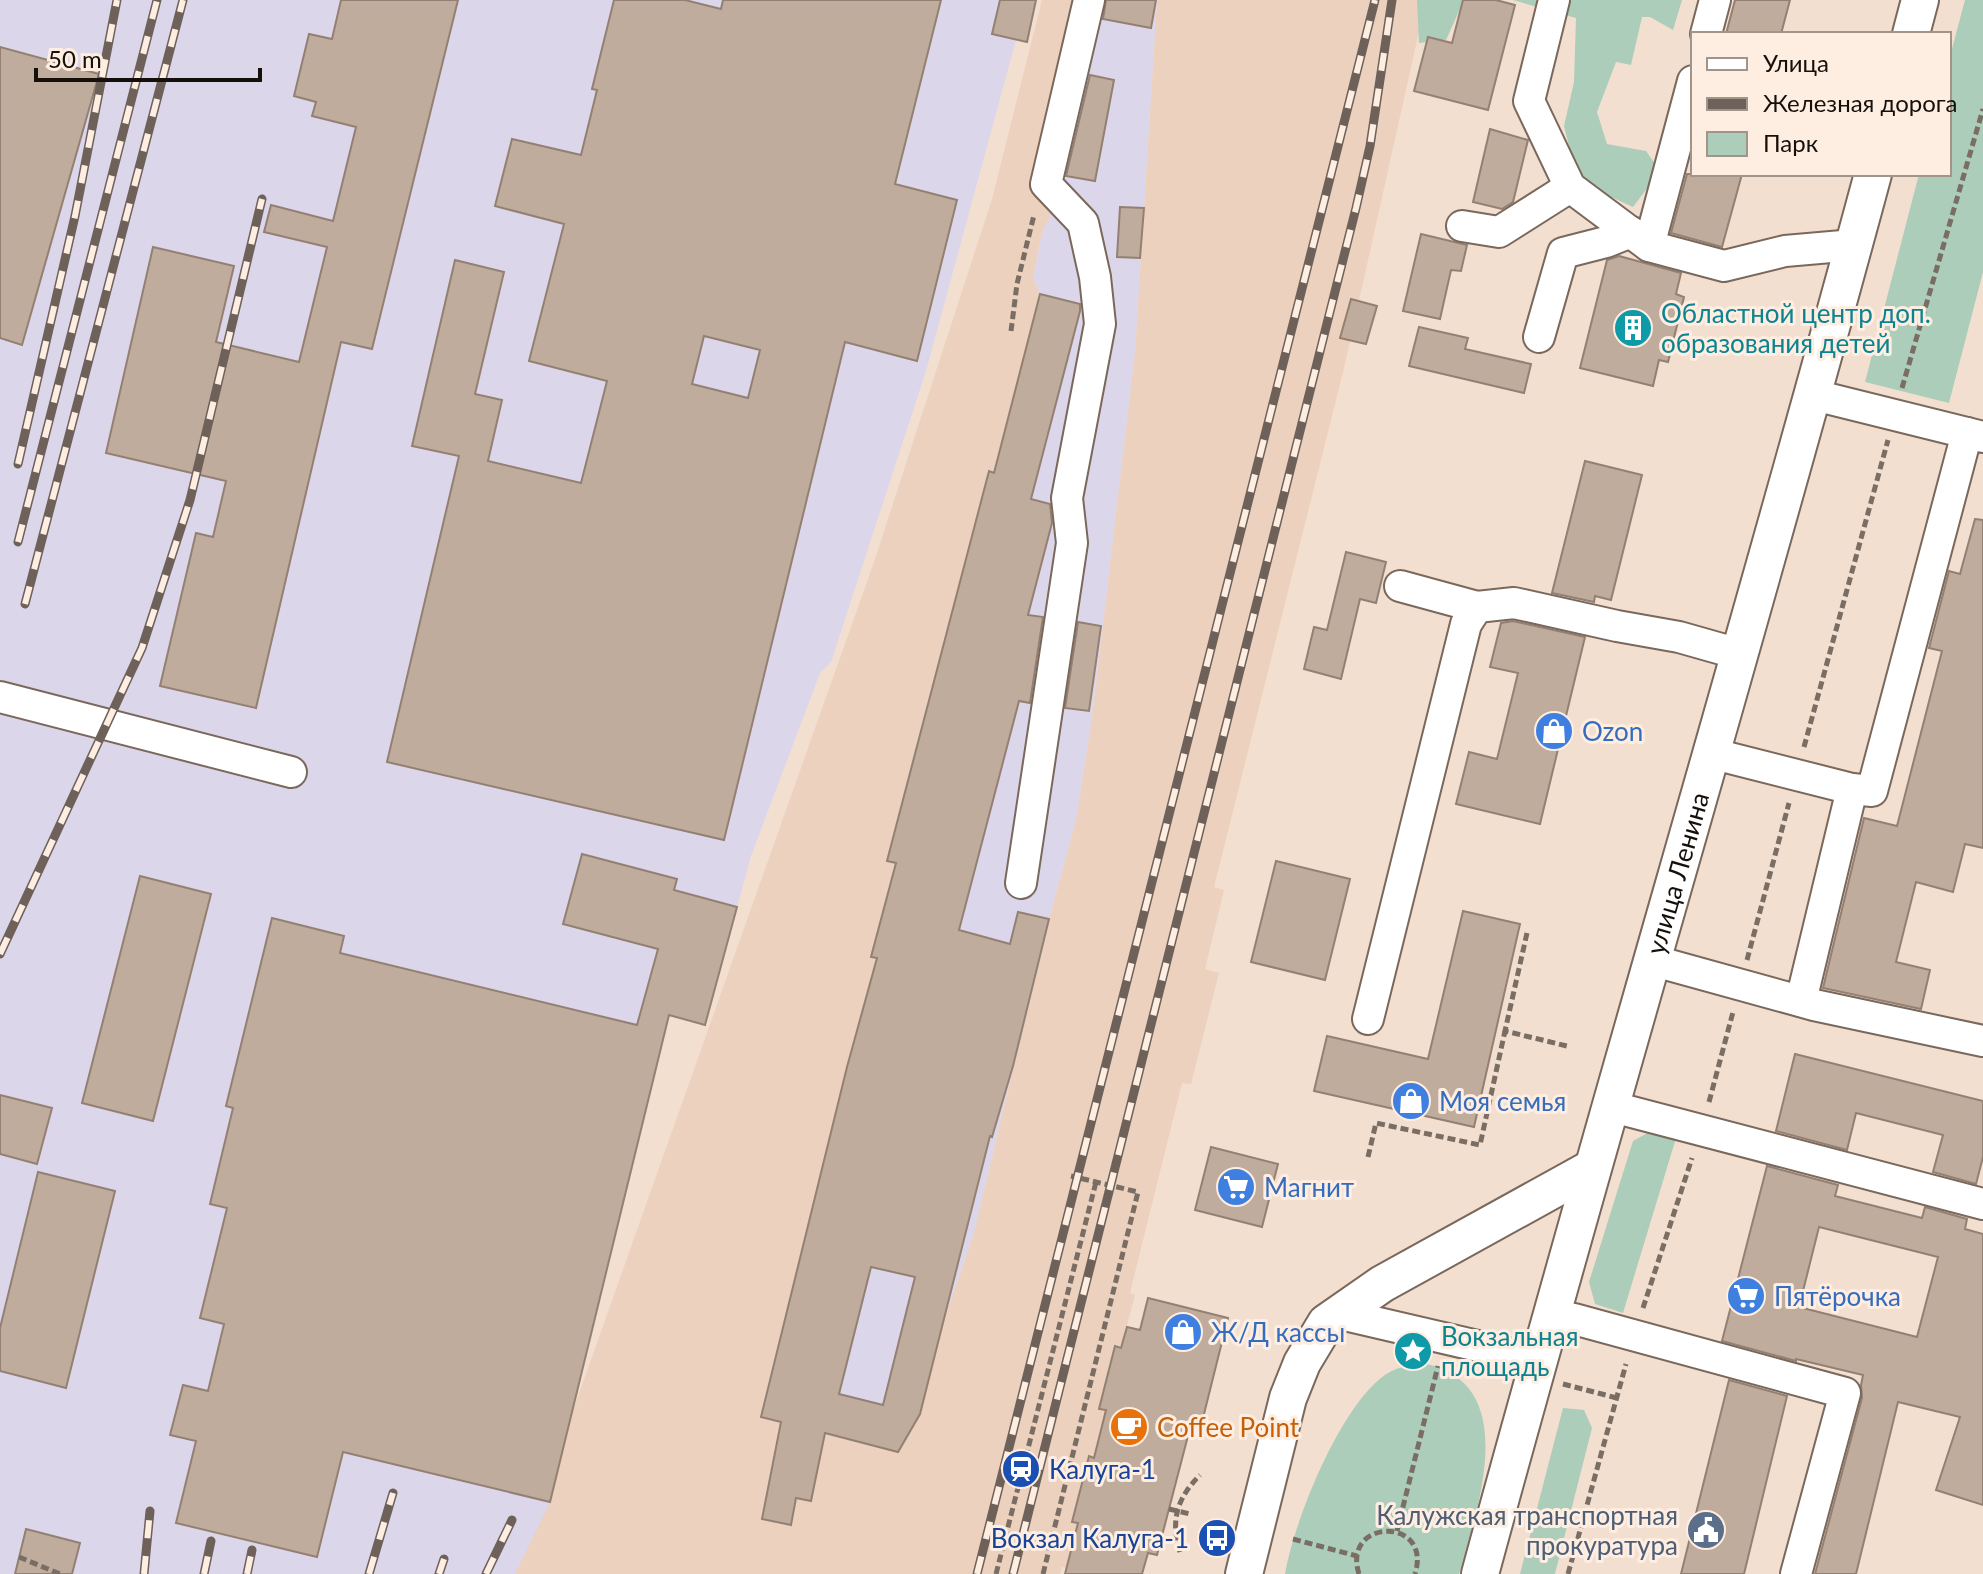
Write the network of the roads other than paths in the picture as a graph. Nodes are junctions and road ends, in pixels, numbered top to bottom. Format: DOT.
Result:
graph roads {
  1 [pos="1089,0"];
  2 [pos="1554,0"];
  3 [pos="1715,0"];
  4 [pos="1920,0"];
  5 [pos="1707,32"];
  6 [pos="1912,32"];
  7 [pos="1691,87"];
  8 [pos="1872,176"];
  9 [pos="1570,187"];
  10 [pos="1462,226"];
  11 [pos="1640,239"];
  12 [pos="1854,245"];
  13 [pos="1539,337"];
  14 [pos="1814,395"];
  15 [pos="1975,435"];
  16 [pos="1400,586"];
  17 [pos="1477,607"];
  18 [pos="1739,654"];
  19 [pos="0,697"];
  20 [pos="1710,753"];
  21 [pos="291,772"];
  22 [pos="1852,789"];
  23 [pos="1021,883"];
  24 [pos="1651,960"];
  25 [pos="1801,1001"];
  26 [pos="1368,1019"];
  27 [pos="1983,1041"];
  28 [pos="1609,1106"];
  29 [pos="1592,1168"];
  30 [pos="1983,1204"];
  31 [pos="1340,1314"];
  32 [pos="1552,1315"];
  33 [pos="1548,1372"];
  34 [pos="1244,1574"];
  35 [pos="1480,1574"];
  36 [pos="1796,1574"];
  1 -- 23 [label="lane"];
  2 -- 9 [label="lane"];
  3 -- 5 [label="lane"];
  4 -- 6 [label="main road"];
  7 -- 11 [label="lane"];
  8 -- 12 [label="main road, улица Ленина"];
  9 -- 10 [label="lane"];
  9 -- 11 [label="lane"];
  11 -- 12 [label="lane"];
  11 -- 13 [label="lane"];
  12 -- 14 [label="main road, улица Ленина"];
  14 -- 15 [label="lane"];
  14 -- 18 [label="main road, улица Ленина"];
  15 -- 22 [label="lane"];
  16 -- 17 [label="lane"];
  17 -- 18 [label="lane"];
  17 -- 26 [label="lane"];
  18 -- 20 [label="main road, улица Ленина"];
  19 -- 21 [label="lane"];
  20 -- 22 [label="lane"];
  20 -- 24 [label="main road, улица Ленина"];
  22 -- 25 [label="lane"];
  24 -- 25 [label="lane"];
  24 -- 28 [label="main road, улица Ленина"];
  25 -- 27 [label="lane"];
  28 -- 29 [label="main road, улица Ленина"];
  28 -- 30 [label="lane"];
  29 -- 31 [label="main road"];
  29 -- 32 [label="main road, улица Ленина"];
  31 -- 33 [label="lane"];
  31 -- 34 [label="main road"];
  32 -- 33 [label="main road, улица Ленина"];
  32 -- 36 [label="lane"];
  33 -- 35 [label="main road, улица Ленина"];
}
